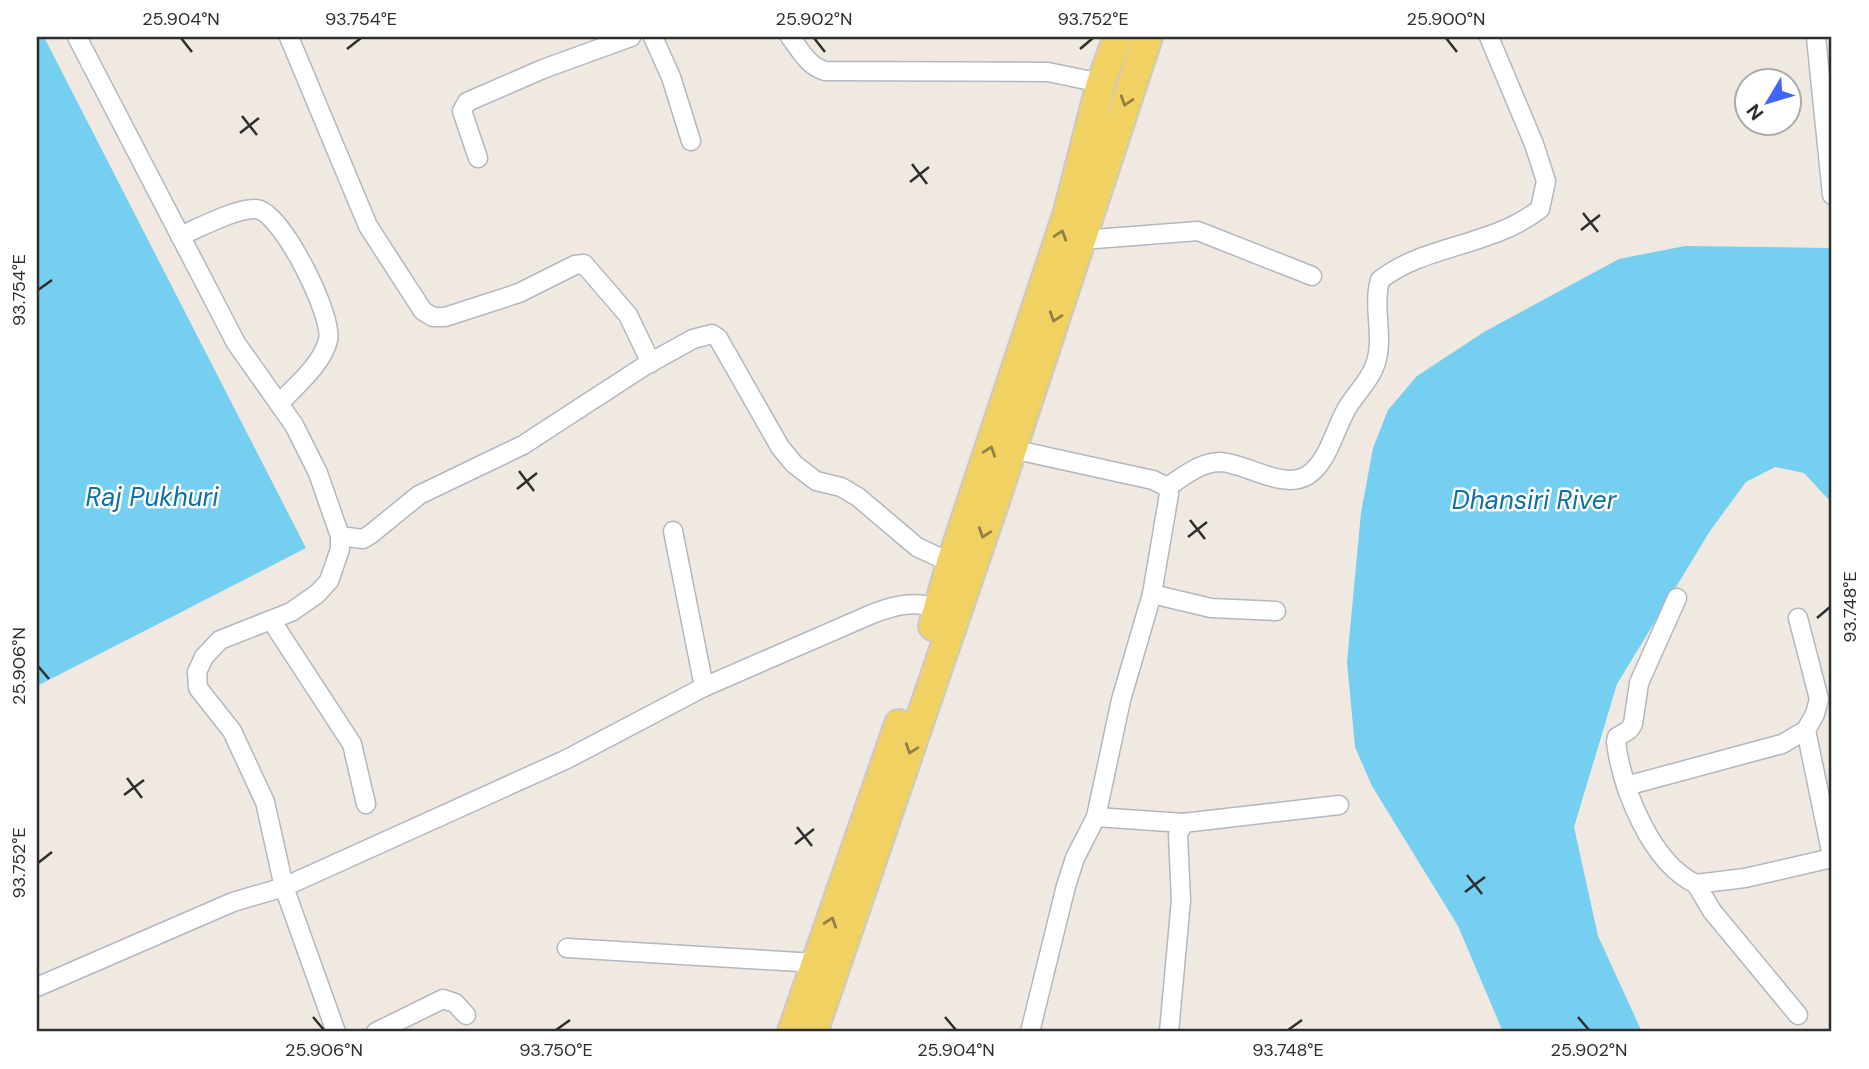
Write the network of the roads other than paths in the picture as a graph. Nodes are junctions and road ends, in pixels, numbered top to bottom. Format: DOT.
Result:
graph roads {
  1 [pos="77,37"];
  2 [pos="289,37"];
  3 [pos="631,37"];
  4 [pos="653,37"];
  5 [pos="790,37"];
  6 [pos="1118,37"];
  7 [pos="1148,37"];
  8 [pos="1489,37"];
  9 [pos="1816,37"];
  10 [pos="1101,83"];
  11 [pos="691,141"];
  12 [pos="478,158"];
  13 [pos="1832,195"];
  14 [pos="180,236"];
  15 [pos="1082,236"];
  16 [pos="1312,276"];
  17 [pos="651,363"];
  18 [pos="279,404"];
  19 [pos="1012,449"];
  20 [pos="1167,487"];
  21 [pos="673,531"];
  22 [pos="340,536"];
  23 [pos="951,563"];
  24 [pos="1152,594"];
  25 [pos="1677,598"];
  26 [pos="939,609"];
  27 [pos="1276,611"];
  28 [pos="1798,618"];
  29 [pos="271,620"];
  30 [pos="704,687"];
  31 [pos="1805,730"];
  32 [pos="1626,786"];
  33 [pos="366,804"];
  34 [pos="1339,805"];
  35 [pos="1096,817"];
  36 [pos="1183,823"];
  37 [pos="1832,857"];
  38 [pos="1696,884"];
  39 [pos="284,887"];
  40 [pos="567,948"];
  41 [pos="816,963"];
  42 [pos="37,987"];
  43 [pos="466,1015"];
  44 [pos="1798,1015"];
  45 [pos="336,1032"];
  46 [pos="376,1032"];
  47 [pos="792,1032"];
  48 [pos="813,1032"];
  49 [pos="1030,1032"];
  50 [pos="1170,1032"];
  1 -- 14 [label="street"];
  2 -- 17 [label="street"];
  3 -- 12 [label="street"];
  4 -- 11 [label="street"];
  5 -- 10 [label="street"];
  6 -- 10 [label="main road"];
  7 -- 15 [label="main road, one-way"];
  8 -- 20 [label="street"];
  9 -- 13 [label="street"];
  23 -- 10 [label="main road, one-way"];
  14 -- 18 [label="street"];
  14 -- 18 [label="street"];
  15 -- 16 [label="street"];
  15 -- 19 [label="main road, one-way"];
  17 -- 22 [label="street"];
  17 -- 23 [label="street"];
  18 -- 22 [label="street"];
  19 -- 20 [label="street"];
  19 -- 48 [label="main road, one-way"];
  20 -- 24 [label="street"];
  21 -- 30 [label="street"];
  22 -- 29 [label="street"];
  23 -- 26 [label="main road"];
  24 -- 27 [label="street"];
  24 -- 35 [label="street"];
  25 -- 32 [label="street"];
  26 -- 30 [label="street"];
  41 -- 26 [label="main road, one-way"];
  28 -- 31 [label="street"];
  29 -- 33 [label="street"];
  29 -- 39 [label="street"];
  30 -- 39 [label="street"];
  31 -- 32 [label="street"];
  31 -- 37 [label="street"];
  32 -- 38 [label="street"];
  34 -- 36 [label="street"];
  35 -- 36 [label="street"];
  35 -- 49 [label="street"];
  36 -- 50 [label="street"];
  37 -- 38 [label="street"];
  38 -- 44 [label="street"];
  39 -- 42 [label="street"];
  39 -- 45 [label="street"];
  40 -- 41 [label="street"];
  41 -- 47 [label="main road"];
  43 -- 46 [label="street"];
}
